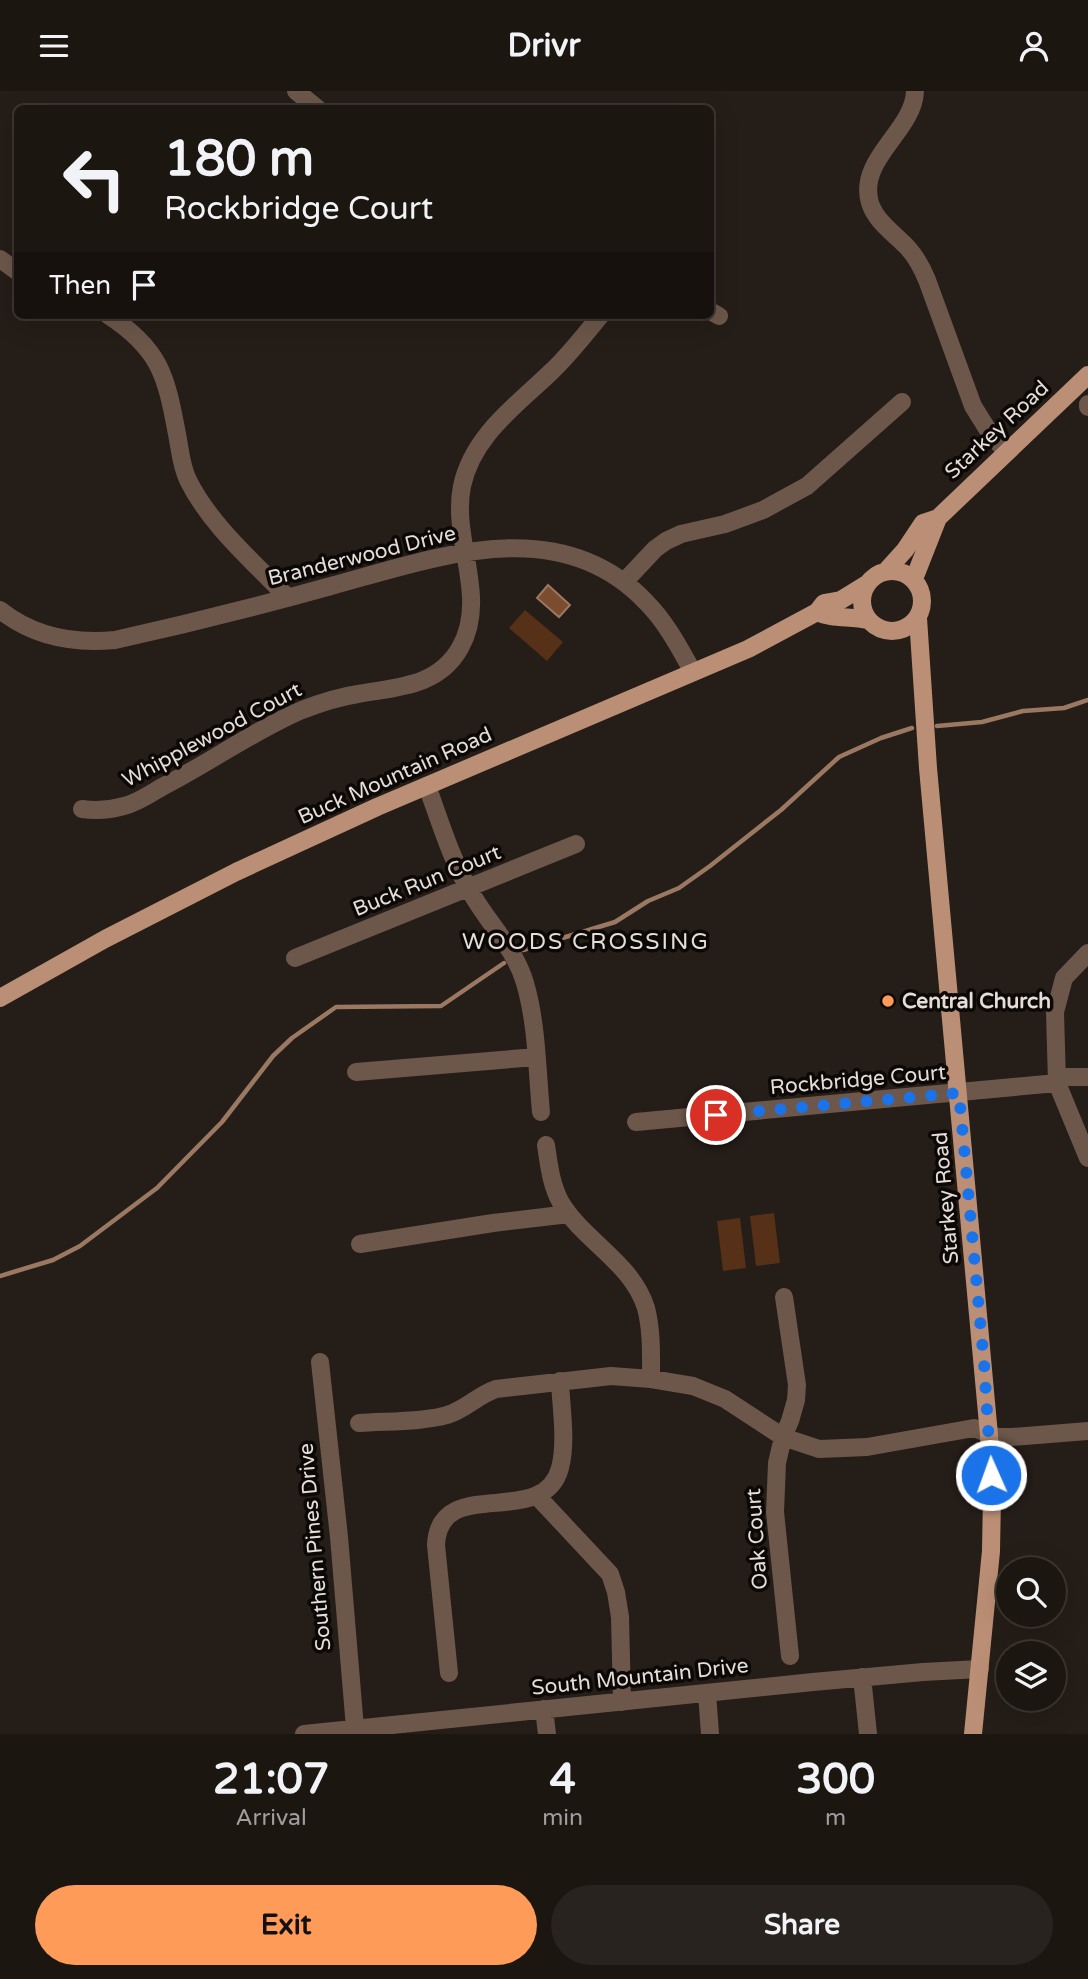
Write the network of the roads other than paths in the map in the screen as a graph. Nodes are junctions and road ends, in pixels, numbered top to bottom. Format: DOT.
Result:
graph roads {
  1 [pos="296,91"];
  2 [pos="915,91"];
  3 [pos="313,105"];
  4 [pos="113,319"];
  5 [pos="598,319"];
  6 [pos="1088,375"];
  7 [pos="902,403"];
  8 [pos="1007,452"];
  9 [pos="938,518"];
  10 [pos="465,554"];
  11 [pos="886,571"];
  12 [pos="914,579"];
  13 [pos="624,582"];
  14 [pos="867,584"];
  15 [pos="288,598"];
  16 [pos="0,610"];
  17 [pos="817,612"];
  18 [pos="918,618"];
  19 [pos="868,620"];
  20 [pos="892,632"];
  21 [pos="920,659"];
  22 [pos="693,672"];
  23 [pos="427,786"];
  24 [pos="82,810"];
  25 [pos="576,845"];
  26 [pos="468,889"];
  27 [pos="1088,953"];
  28 [pos="295,958"];
  29 [pos="0,998"];
  30 [pos="536,1058"];
  31 [pos="356,1072"];
  32 [pos="1088,1077"];
  33 [pos="1057,1080"];
  34 [pos="959,1093"];
  35 [pos="541,1112"];
  36 [pos="636,1122"];
  37 [pos="1082,1127"];
  38 [pos="546,1145"];
  39 [pos="1088,1158"];
  40 [pos="569,1214"];
  41 [pos="360,1244"];
  42 [pos="784,1297"];
  43 [pos="320,1362"];
  44 [pos="651,1379"];
  45 [pos="560,1381"];
  46 [pos="359,1423"];
  47 [pos="1088,1431"];
  48 [pos="989,1435"];
  49 [pos="783,1437"];
  50 [pos="537,1496"];
  51 [pos="790,1655"];
  52 [pos="980,1669"];
  53 [pos="449,1673"];
  54 [pos="862,1677"];
  55 [pos="707,1693"];
  56 [pos="622,1702"];
  57 [pos="544,1709"];
  58 [pos="445,1726"];
  59 [pos="355,1728"];
  60 [pos="304,1734"];
  61 [pos="547,1734"];
  62 [pos="709,1734"];
  63 [pos="868,1734"];
  64 [pos="973,1734"];
  1 -- 3 [label="street"];
  2 -- 8 [label="street"];
  4 -- 15 [label="street"];
  5 -- 10 [label="street, Whipplewood Court"];
  6 -- 8 [label="main road, Starkey Road"];
  7 -- 13 [label="street"];
  8 -- 9 [label="main road, Starkey Road"];
  9 -- 11 [label="main road, Starkey Road"];
  9 -- 12 [label="main road, Starkey Road"];
  10 -- 13 [label="street, Branderwood Drive"];
  10 -- 15 [label="street, Branderwood Drive"];
  10 -- 24 [label="street, Whipplewood Court"];
  11 -- 12 [label="main road"];
  11 -- 14 [label="main road"];
  12 -- 18 [label="main road"];
  13 -- 22 [label="street, Branderwood Drive"];
  14 -- 17 [label="main road, Buck Mountain Road"];
  14 -- 19 [label="main road"];
  15 -- 16 [label="street, Branderwood Drive"];
  17 -- 19 [label="main road"];
  17 -- 22 [label="main road, Buck Mountain Road"];
  18 -- 20 [label="main road"];
  18 -- 21 [label="main road, Starkey Road"];
  19 -- 20 [label="main road"];
  20 -- 21 [label="main road"];
  21 -- 34 [label="main road, Starkey Road"];
  22 -- 23 [label="main road, Buck Mountain Road"];
  23 -- 26 [label="street"];
  23 -- 29 [label="main road, Buck Mountain Road"];
  25 -- 26 [label="street, Buck Run Court"];
  26 -- 28 [label="street, Buck Run Court"];
  26 -- 30 [label="street"];
  27 -- 33 [label="street"];
  30 -- 31 [label="street"];
  30 -- 35 [label="street"];
  32 -- 33 [label="street, Rockbridge Court"];
  33 -- 34 [label="street, Rockbridge Court"];
  33 -- 37 [label="street"];
  34 -- 36 [label="street, Rockbridge Court"];
  34 -- 48 [label="main road, Starkey Road"];
  37 -- 39 [label="street"];
  38 -- 40 [label="street"];
  40 -- 41 [label="street"];
  40 -- 44 [label="street"];
  42 -- 49 [label="street, Oak Court"];
  43 -- 59 [label="street, Southern Pines Drive"];
  44 -- 45 [label="street"];
  44 -- 49 [label="street"];
  45 -- 46 [label="street"];
  45 -- 50 [label="street"];
  47 -- 48 [label="street"];
  48 -- 49 [label="street"];
  48 -- 52 [label="main road, Starkey Road"];
  49 -- 51 [label="street, Oak Court"];
  50 -- 53 [label="street"];
  50 -- 56 [label="street"];
  52 -- 54 [label="street, South Mountain Drive"];
  52 -- 64 [label="main road, Starkey Road"];
  54 -- 55 [label="street, South Mountain Drive"];
  54 -- 63 [label="street"];
  55 -- 56 [label="street, South Mountain Drive"];
  55 -- 62 [label="street"];
  56 -- 57 [label="street, South Mountain Drive"];
  57 -- 58 [label="street, South Mountain Drive"];
  57 -- 61 [label="street"];
  58 -- 59 [label="street, South Mountain Drive"];
  59 -- 60 [label="street, South Mountain Drive"];
}
